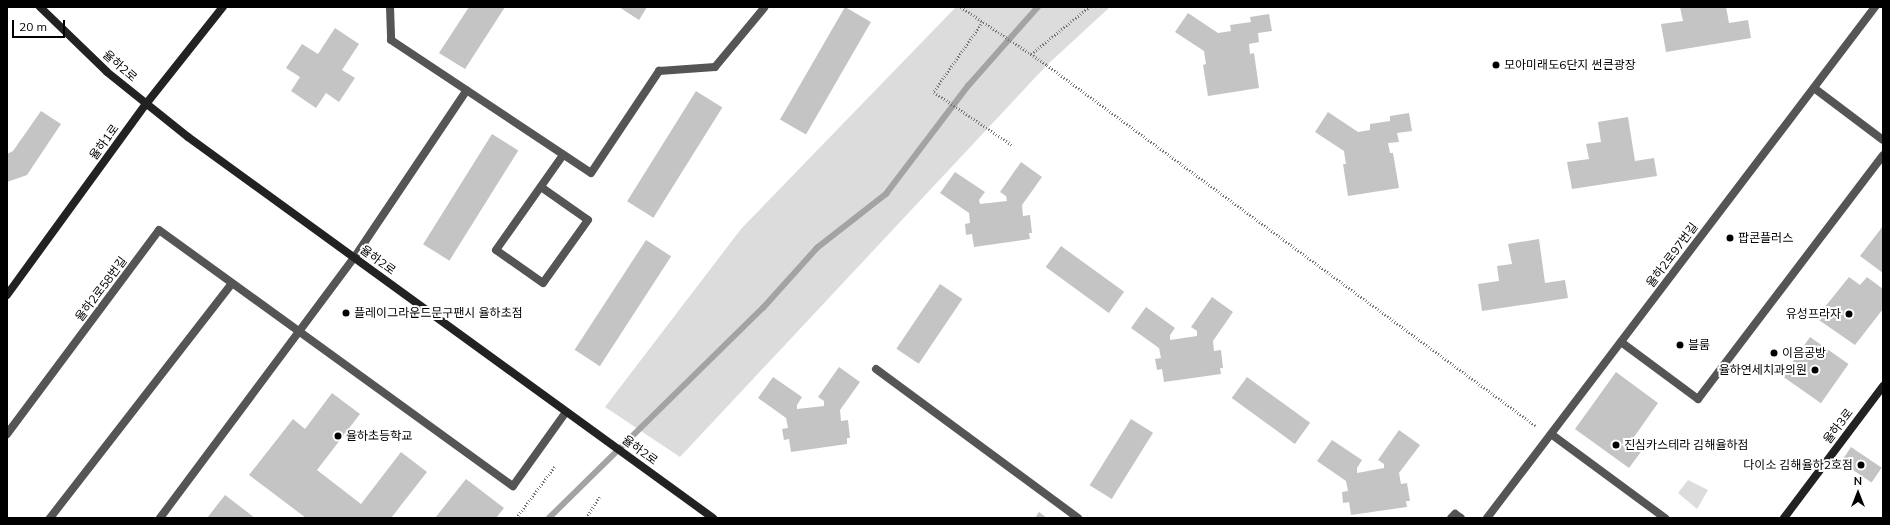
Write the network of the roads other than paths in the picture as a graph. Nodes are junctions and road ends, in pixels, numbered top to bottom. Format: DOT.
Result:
graph roads {
  1 [pos="40,7"];
  2 [pos="223,7"];
  3 [pos="390,7"];
  4 [pos="1875,7"];
  5 [pos="764,8"];
  6 [pos="1814,88"];
  7 [pos="466,90"];
  8 [pos="146,104"];
  9 [pos="1883,140"];
  10 [pos="563,155"];
  11 [pos="1883,155"];
  12 [pos="541,187"];
  13 [pos="354,258"];
  14 [pos="232,283"];
  15 [pos="7,295"];
  16 [pos="300,332"];
  17 [pos="1621,342"];
  18 [pos="876,370"];
  19 [pos="1883,386"];
  20 [pos="566,412"];
  21 [pos="7,434"];
  22 [pos="1551,434"];
  23 [pos="50,518"];
  24 [pos="160,518"];
  25 [pos="713,518"];
  26 [pos="1078,518"];
  27 [pos="1451,518"];
  28 [pos="1461,518"];
  29 [pos="1487,518"];
  30 [pos="1665,518"];
  31 [pos="1784,518"];
  1 -- 8 [label="street, 율하2로"];
  2 -- 8 [label="street, 율하1로"];
  3 -- 7 [label="street"];
  4 -- 6 [label="street, 율하2로97번길"];
  5 -- 10 [label="street"];
  6 -- 9 [label="street"];
  6 -- 17 [label="street, 율하2로97번길"];
  7 -- 10 [label="street"];
  7 -- 13 [label="street"];
  8 -- 13 [label="street, 율하2로"];
  8 -- 15 [label="street, 율하1로"];
  10 -- 12 [label="street"];
  11 -- 17 [label="street"];
  12 -- 12 [label="street"];
  13 -- 16 [label="street"];
  13 -- 20 [label="street, 율하2로"];
  14 -- 16 [label="street, 율하2로58번길"];
  14 -- 21 [label="street, 율하2로58번길"];
  14 -- 23 [label="street"];
  16 -- 20 [label="street, 율하2로58번길"];
  16 -- 24 [label="street"];
  17 -- 22 [label="street, 율하2로97번길"];
  18 -- 26 [label="street"];
  19 -- 31 [label="street, 율하3로"];
  20 -- 25 [label="street, 율하2로"];
  22 -- 29 [label="street, 율하2로97번길"];
  22 -- 30 [label="street"];
  27 -- 28 [label="street"];
}
